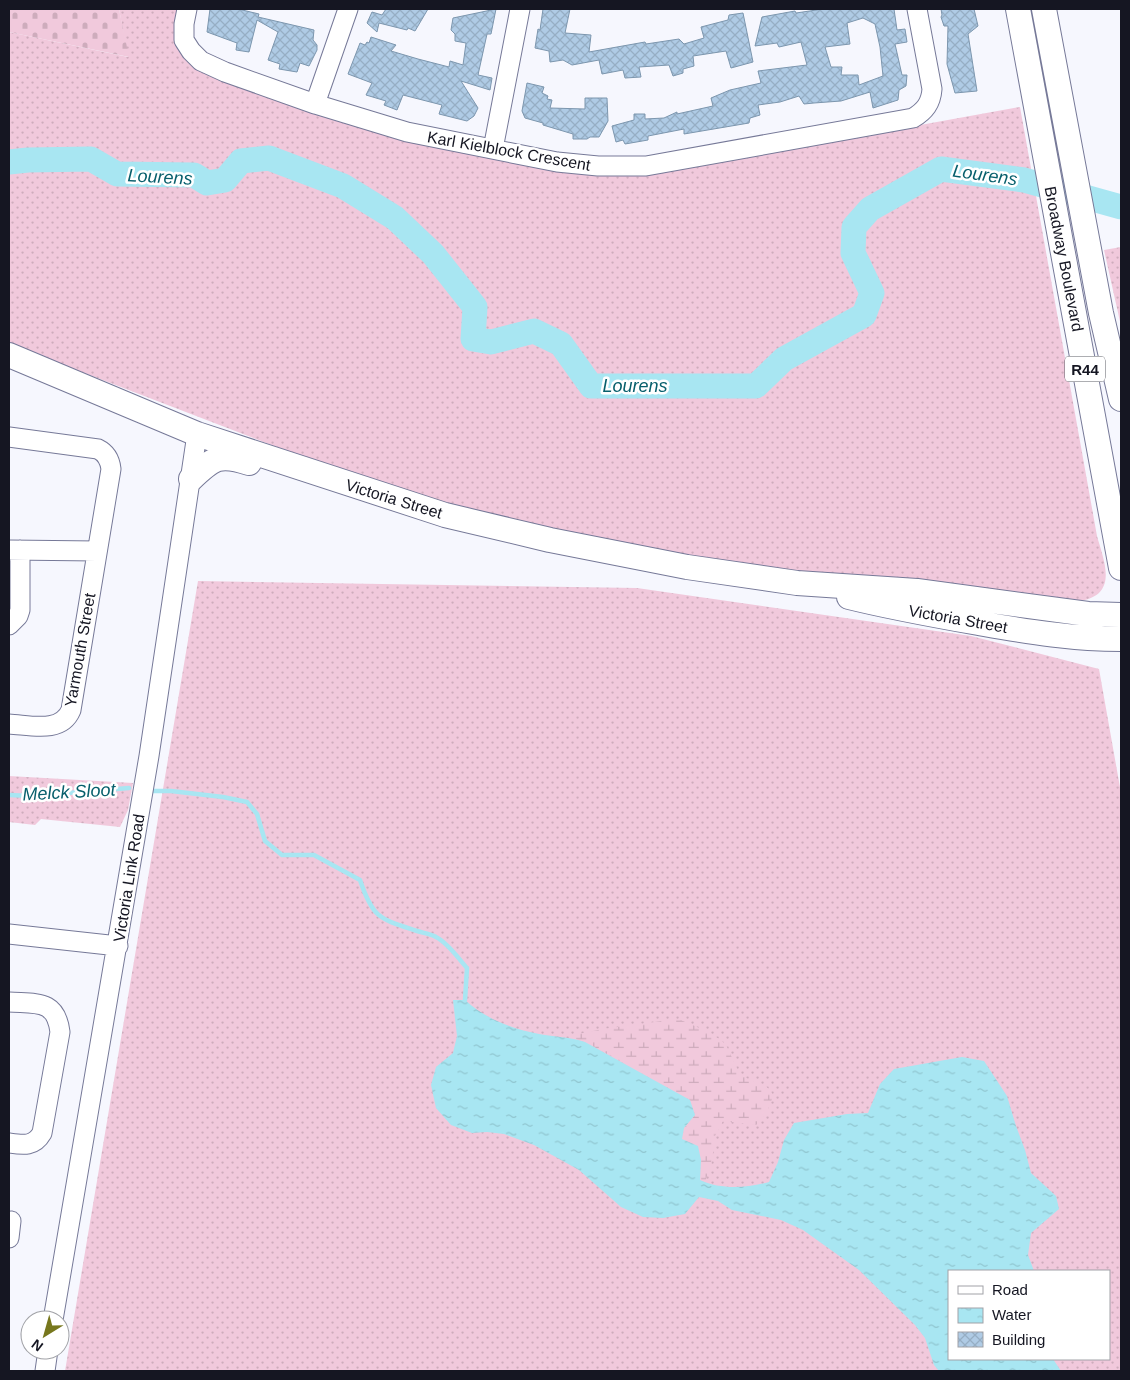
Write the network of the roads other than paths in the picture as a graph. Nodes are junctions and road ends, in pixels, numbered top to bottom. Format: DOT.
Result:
graph roads {
  1 [pos="188,9"];
  2 [pos="348,9"];
  3 [pos="520,9"];
  4 [pos="917,9"];
  5 [pos="1018,9"];
  6 [pos="1044,9"];
  7 [pos="315,104"];
  8 [pos="493,149"];
  9 [pos="9,355"];
  10 [pos="1121,399"];
  11 [pos="197,434"];
  12 [pos="9,437"];
  13 [pos="317,474"];
  14 [pos="191,479"];
  15 [pos="14,550"];
  16 [pos="97,551"];
  17 [pos="1121,568"];
  18 [pos="796,583"];
  19 [pos="1121,615"];
  20 [pos="9,625"];
  21 [pos="1121,639"];
  22 [pos="9,724"];
  23 [pos="9,934"];
  24 [pos="118,946"];
  25 [pos="9,1002"];
  26 [pos="9,1143"];
  27 [pos="56,1310"];
  1 -- 7 [label="street, Karl Kielblock Crescent"];
  2 -- 7 [label="street"];
  3 -- 8 [label="street"];
  4 -- 8 [label="street, Karl Kielblock Crescent"];
  5 -- 17 [label="main road, Broadway Boulevard / R44"];
  6 -- 10 [label="main road, Broadway Boulevard / R44"];
  7 -- 8 [label="street, Karl Kielblock Crescent"];
  9 -- 11 [label="main road, Victoria Street"];
  11 -- 13 [label="main road, Victoria Street"];
  11 -- 14 [label="street, Victoria Link Road"];
  12 -- 16 [label="street, Yarmouth Street"];
  13 -- 14 [label="main road"];
  13 -- 18 [label="main road, Victoria Street"];
  14 -- 24 [label="street, Victoria Link Road"];
  15 -- 16 [label="street"];
  15 -- 20 [label="street"];
  16 -- 22 [label="street, Yarmouth Street"];
  18 -- 19 [label="main road, Victoria Street"];
  18 -- 21 [label="main road, Victoria Street"];
  23 -- 24 [label="street"];
  24 -- 27 [label="street, Victoria Link Road"];
  25 -- 26 [label="street"];
}
